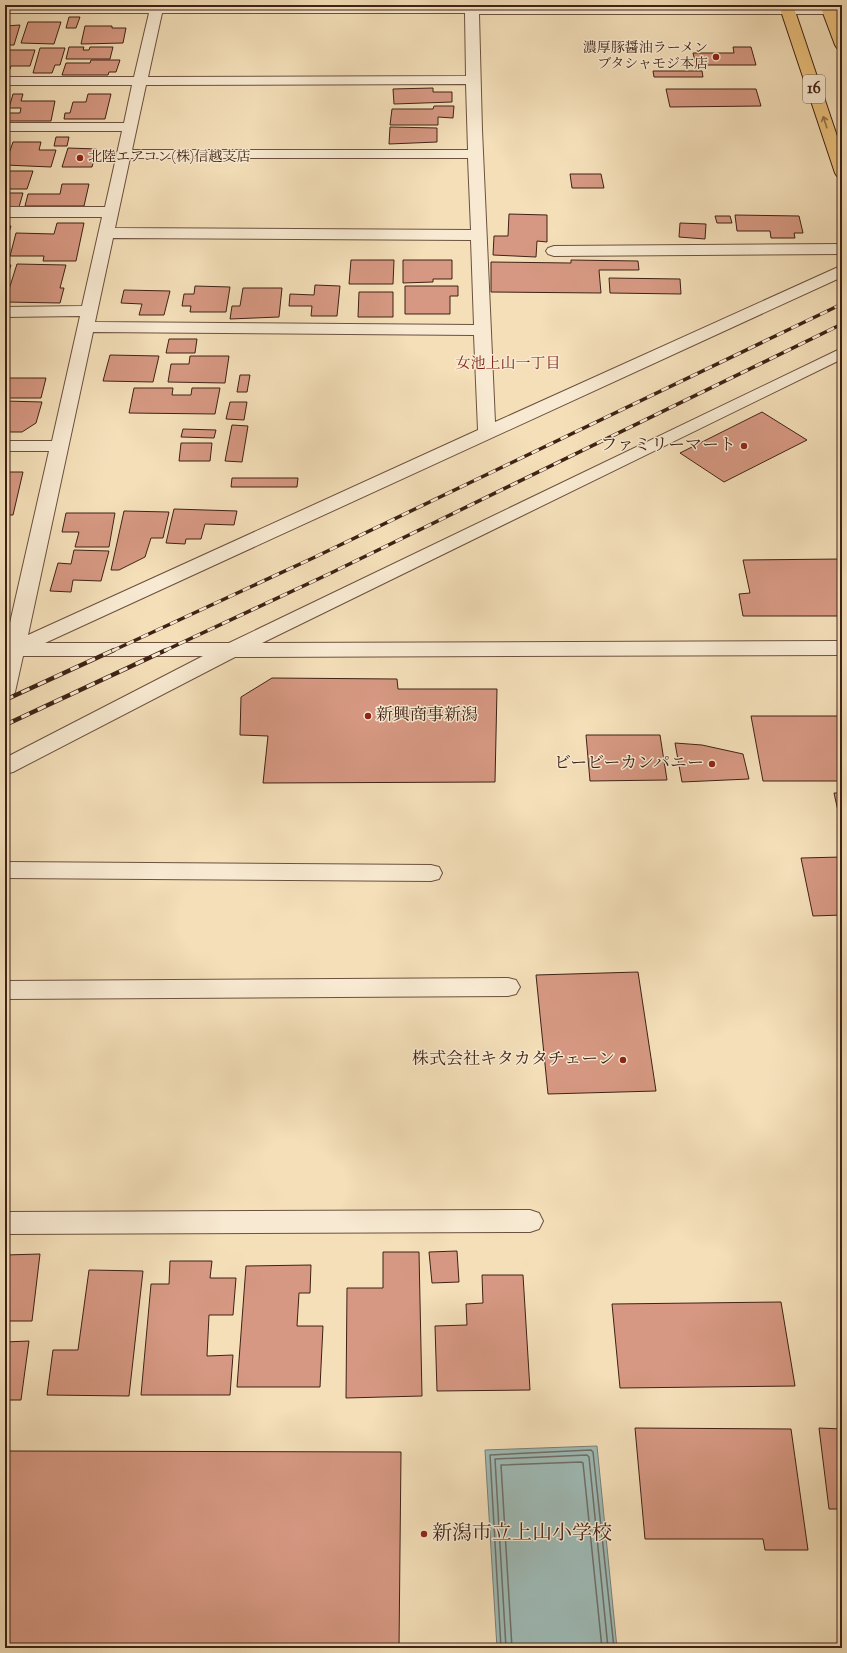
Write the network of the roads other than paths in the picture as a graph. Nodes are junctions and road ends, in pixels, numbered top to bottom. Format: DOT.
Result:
graph roads {
  1 [pos="156,7"];
  2 [pos="443,7"];
  3 [pos="787,7"];
  4 [pos="833,8"];
  5 [pos="5,9"];
  6 [pos="472,10"];
  7 [pos="842,45"];
  8 [pos="140,80"];
  9 [pos="472,80"];
  10 [pos="5,81"];
  11 [pos="5,127"];
  12 [pos="130,127"];
  13 [pos="125,154"];
  14 [pos="476,154"];
  15 [pos="842,173"];
  16 [pos="5,212"];
  17 [pos="111,212"];
  18 [pos="106,233"];
  19 [pos="480,235"];
  20 [pos="842,249"];
  21 [pos="554,251"];
  22 [pos="842,271"];
  23 [pos="5,312"];
  24 [pos="87,319"];
  25 [pos="482,330"];
  26 [pos="842,353"];
  27 [pos="487,433"];
  28 [pos="5,446"];
  29 [pos="59,446"];
  30 [pos="842,648"];
  31 [pos="8,650"];
  32 [pos="232,650"];
  33 [pos="5,692"];
  34 [pos="5,766"];
  35 [pos="5,870"];
  36 [pos="431,873"];
  37 [pos="508,987"];
  38 [pos="5,990"];
  39 [pos="530,1221"];
  40 [pos="5,1222"];
  1 -- 2 [label="street"];
  1 -- 5 [label="street"];
  1 -- 8 [label="street"];
  2 -- 6 [label="street"];
  3 -- 4 [label="street"];
  3 -- 6 [label="street"];
  15 -- 3 [label="main road, 16, one-way"];
  4 -- 7 [label="main road"];
  6 -- 9 [label="street"];
  8 -- 9 [label="street"];
  8 -- 10 [label="street"];
  8 -- 12 [label="street"];
  9 -- 14 [label="street"];
  11 -- 12 [label="street"];
  12 -- 13 [label="street"];
  13 -- 14 [label="street"];
  13 -- 17 [label="street"];
  14 -- 19 [label="street"];
  16 -- 17 [label="street"];
  17 -- 18 [label="street"];
  18 -- 19 [label="street"];
  18 -- 24 [label="street"];
  19 -- 25 [label="street"];
  20 -- 21 [label="street"];
  22 -- 27 [label="street"];
  23 -- 24 [label="street"];
  24 -- 25 [label="street"];
  24 -- 29 [label="street"];
  25 -- 27 [label="street"];
  26 -- 32 [label="street"];
  27 -- 31 [label="street"];
  28 -- 29 [label="street"];
  29 -- 31 [label="street"];
  30 -- 32 [label="street"];
  31 -- 32 [label="street"];
  31 -- 33 [label="street"];
  32 -- 34 [label="street"];
  35 -- 36 [label="street"];
  37 -- 38 [label="street"];
  39 -- 40 [label="street"];
}
